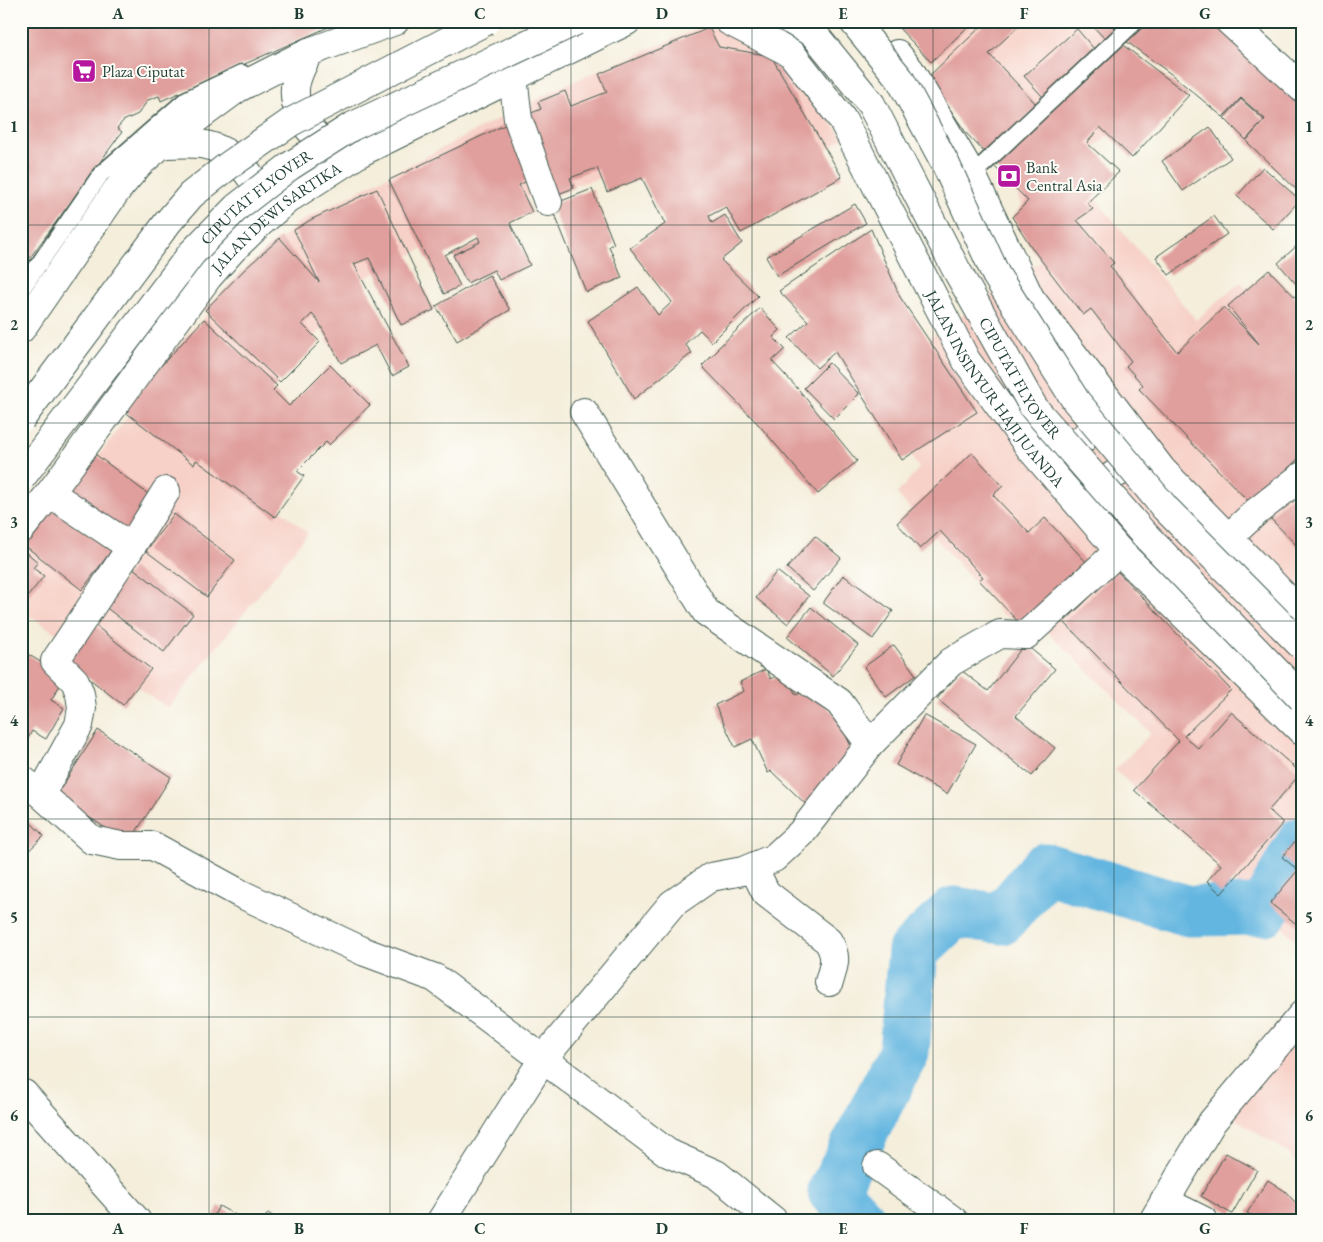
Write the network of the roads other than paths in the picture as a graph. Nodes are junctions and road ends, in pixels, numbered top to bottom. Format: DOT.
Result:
graph roads {
  1 [pos="361,21"];
  2 [pos="395,21"];
  3 [pos="486,21"];
  4 [pos="576,21"];
  5 [pos="627,21"];
  6 [pos="729,21"];
  7 [pos="792,21"];
  8 [pos="853,21"];
  9 [pos="871,21"];
  10 [pos="1136,21"];
  11 [pos="1229,21"];
  12 [pos="310,52"];
  13 [pos="513,78"];
  14 [pos="1302,88"];
  15 [pos="162,144"];
  16 [pos="360,152"];
  17 [pos="117,158"];
  18 [pos="972,175"];
  19 [pos="117,190"];
  20 [pos="548,202"];
  21 [pos="258,224"];
  22 [pos="21,290"];
  23 [pos="21,329"];
  24 [pos="1098,386"];
  25 [pos="584,412"];
  26 [pos="21,418"];
  27 [pos="1030,448"];
  28 [pos="1162,470"];
  29 [pos="1302,476"];
  30 [pos="21,478"];
  31 [pos="166,491"];
  32 [pos="50,493"];
  33 [pos="1097,527"];
  34 [pos="21,529"];
  35 [pos="1228,538"];
  36 [pos="131,547"];
  37 [pos="1119,551"];
  38 [pos="1302,614"];
  39 [pos="1302,646"];
  40 [pos="1302,698"];
  41 [pos="1302,732"];
  42 [pos="870,744"];
  43 [pos="31,787"];
  44 [pos="753,867"];
  45 [pos="829,982"];
  46 [pos="1302,1015"];
  47 [pos="543,1059"];
  48 [pos="21,1094"];
  49 [pos="877,1166"];
  50 [pos="1159,1211"];
  51 [pos="138,1221"];
  52 [pos="442,1221"];
  53 [pos="774,1221"];
  54 [pos="954,1221"];
  55 [pos="1204,1221"];
  1 -- 17 [label="lane"];
  2 -- 12 [label="main road"];
  3 -- 26 [label="main road, bridge"];
  4 -- 30 [label="main road, CIPUTAT FLYOVER, bridge"];
  5 -- 13 [label="main road, JALAN DEWI SARTIKA"];
  6 -- 27 [label="main road, JALAN INSINYUR HAJI JUANDA"];
  7 -- 40 [label="main road, CIPUTAT FLYOVER, bridge"];
  8 -- 39 [label="main road, CIPUTAT FLYOVER, bridge"];
  9 -- 18 [label="main road"];
  10 -- 18 [label="lane"];
  11 -- 14 [label="main road"];
  12 -- 15 [label="main road"];
  12 -- 16 [label="main road"];
  13 -- 16 [label="main road, JALAN DEWI SARTIKA"];
  13 -- 20 [label="main road"];
  15 -- 19 [label="main road"];
  15 -- 21 [label="main road"];
  16 -- 21 [label="main road, JALAN DEWI SARTIKA"];
  17 -- 19 [label="lane"];
  17 -- 22 [label="lane"];
  18 -- 24 [label="main road"];
  19 -- 23 [label="main road"];
  21 -- 32 [label="main road, JALAN DEWI SARTIKA"];
  24 -- 27 [label="main road"];
  24 -- 28 [label="main road"];
  25 -- 42 [label="main road"];
  27 -- 33 [label="main road, JALAN INSINYUR HAJI JUANDA"];
  28 -- 33 [label="main road"];
  28 -- 35 [label="main road"];
  29 -- 35 [label="main road"];
  31 -- 36 [label="main road"];
  32 -- 34 [label="main road, JALAN DEWI SARTIKA"];
  32 -- 36 [label="main road"];
  33 -- 37 [label="main road, JALAN INSINYUR HAJI JUANDA"];
  35 -- 38 [label="main road"];
  36 -- 43 [label="main road"];
  37 -- 41 [label="main road, JALAN INSINYUR HAJI JUANDA"];
  37 -- 42 [label="main road"];
  42 -- 44 [label="main road"];
  43 -- 47 [label="main road"];
  44 -- 45 [label="main road"];
  44 -- 47 [label="main road"];
  46 -- 50 [label="main road"];
  47 -- 52 [label="main road"];
  47 -- 53 [label="main road"];
  48 -- 51 [label="main road"];
  49 -- 54 [label="main road"];
  50 -- 55 [label="main road"];
}
